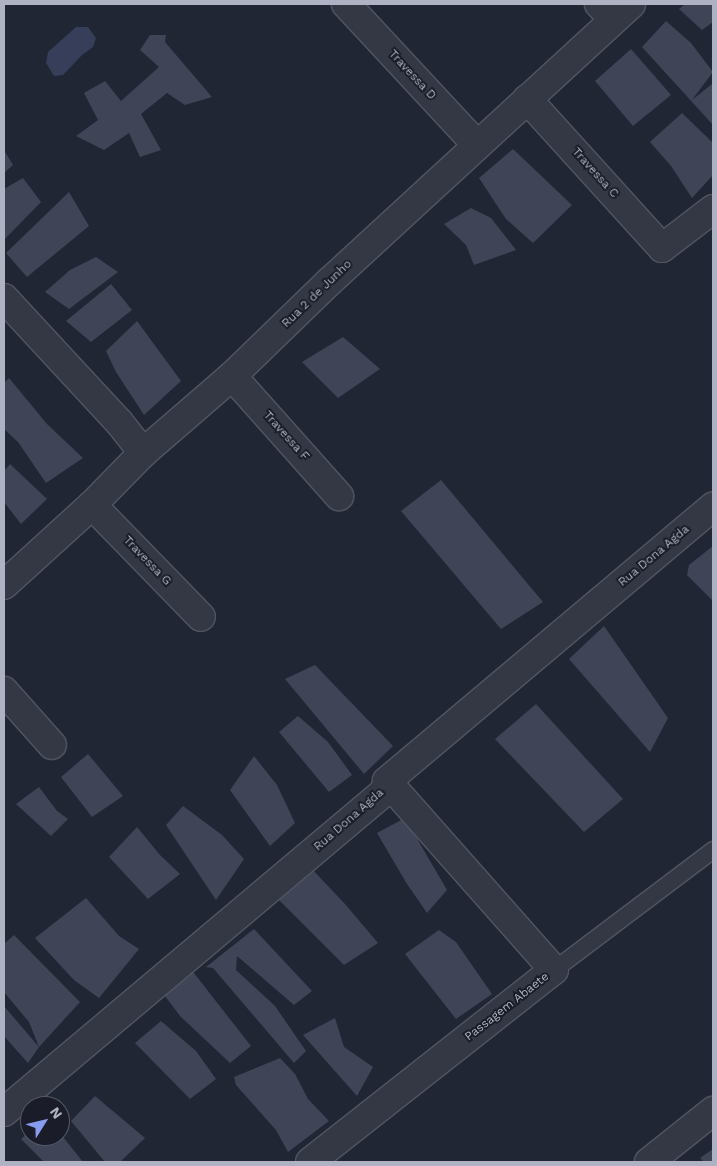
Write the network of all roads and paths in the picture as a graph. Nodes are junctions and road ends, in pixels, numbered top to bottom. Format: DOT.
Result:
graph roads {
  1 [pos="346,4"];
  2 [pos="614,9"];
  3 [pos="527,99"];
  4 [pos="477,145"];
  5 [pos="713,209"];
  6 [pos="4,298"];
  7 [pos="232,376"];
  8 [pos="143,453"];
  9 [pos="339,496"];
  10 [pos="92,505"];
  11 [pos="713,506"];
  12 [pos="4,585"];
  13 [pos="201,617"];
  14 [pos="4,690"];
  15 [pos="52,745"];
  16 [pos="387,782"];
  17 [pos="713,850"];
  18 [pos="554,970"];
  19 [pos="713,1111"];
  20 [pos="4,1112"];
  21 [pos="310,1162"];
  22 [pos="649,1162"];
  1 -- 4 [label="street, Travessa D"];
  2 -- 3 [label="street, Rua 2 de Junho"];
  3 -- 4 [label="street, Rua 2 de Junho"];
  3 -- 5 [label="street, Travessa C"];
  4 -- 7 [label="street, Rua 2 de Junho"];
  6 -- 8 [label="street"];
  7 -- 8 [label="street, Rua 2 de Junho"];
  7 -- 9 [label="street, Travessa F"];
  8 -- 10 [label="street, Rua 2 de Junho"];
  10 -- 12 [label="street, Rua 2 de Junho"];
  10 -- 13 [label="street, Travessa G"];
  11 -- 16 [label="street, Rua Dona Agda"];
  14 -- 15 [label="street"];
  16 -- 18 [label="street, Passagem Abaete"];
  16 -- 20 [label="street, Rua Dona Agda"];
  17 -- 18 [label="lane"];
  18 -- 21 [label="street, Passagem Abaete"];
  19 -- 22 [label="street"];
}
